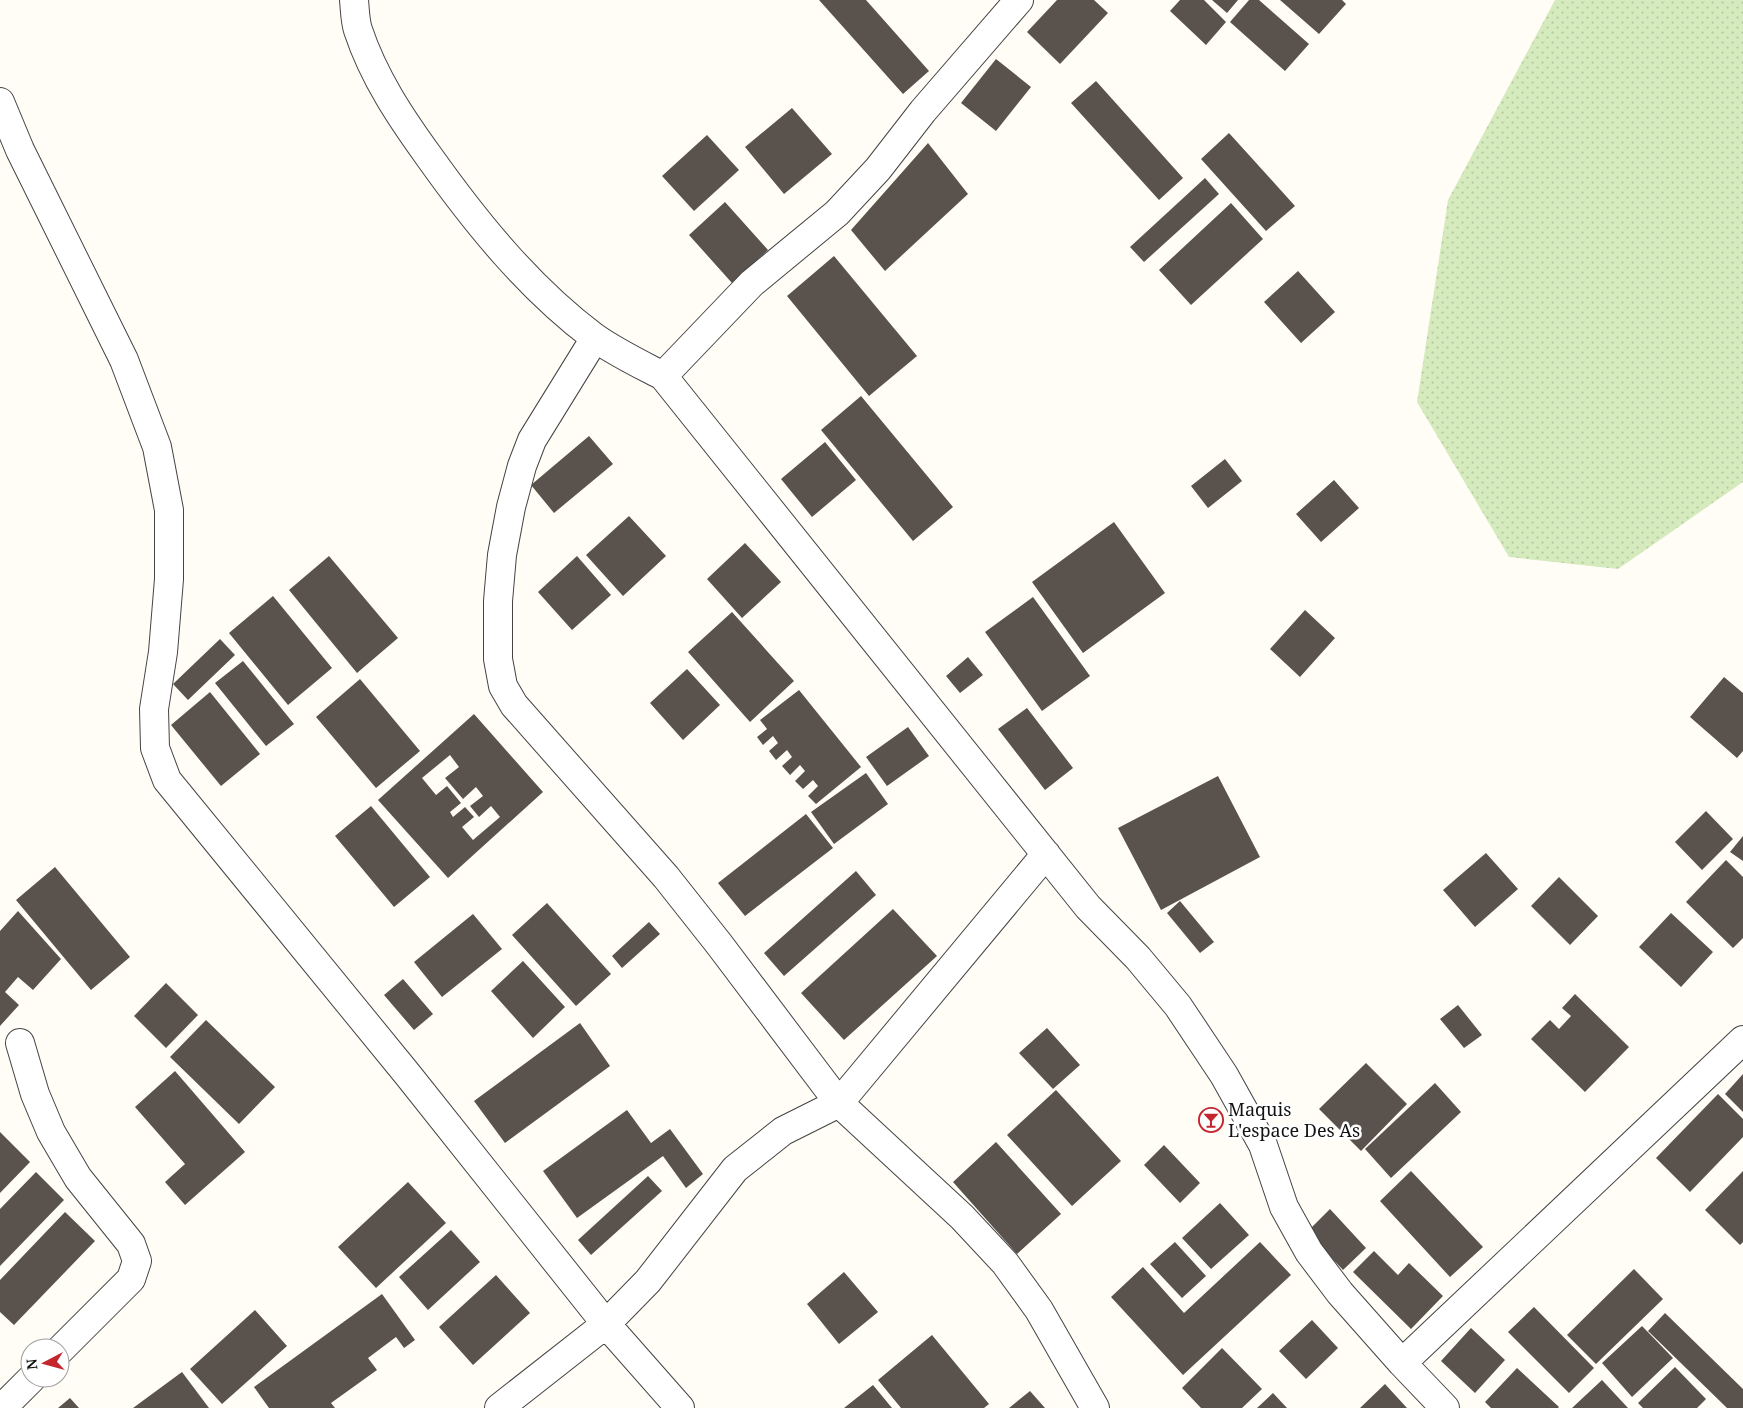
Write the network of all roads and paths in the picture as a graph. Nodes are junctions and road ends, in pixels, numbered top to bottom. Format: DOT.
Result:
graph roads {
  1 [pos="354,0"];
  2 [pos="1019,0"];
  3 [pos="0,102"];
  4 [pos="595,338"];
  5 [pos="662,376"];
  6 [pos="1046,854"];
  7 [pos="1743,1040"];
  8 [pos="20,1043"];
  9 [pos="839,1103"];
  10 [pos="606,1324"];
  11 [pos="70,1340"];
  12 [pos="1402,1364"];
  13 [pos="22,1388"];
  14 [pos="2,1408"];
  15 [pos="499,1408"];
  16 [pos="680,1408"];
  17 [pos="1095,1408"];
  18 [pos="1445,1408"];
  1 -- 4 [label="street"];
  2 -- 5 [label="street"];
  3 -- 10 [label="street"];
  4 -- 5 [label="street"];
  4 -- 9 [label="street"];
  5 -- 6 [label="street"];
  6 -- 9 [label="street"];
  6 -- 12 [label="street"];
  7 -- 12 [label="street"];
  8 -- 11 [label="street"];
  9 -- 10 [label="street"];
  9 -- 17 [label="street"];
  10 -- 15 [label="street"];
  10 -- 16 [label="street"];
  12 -- 18 [label="street"];
  13 -- 14 [label="street"];
}
